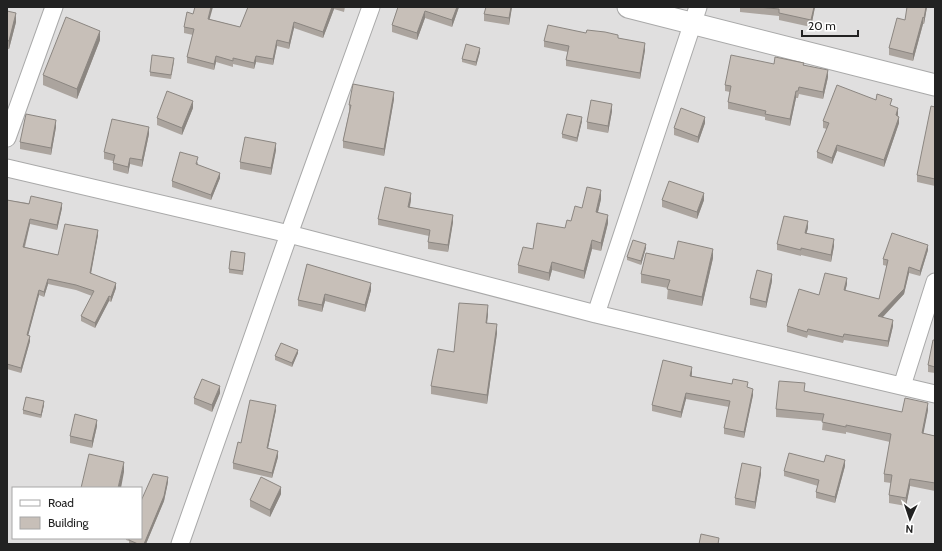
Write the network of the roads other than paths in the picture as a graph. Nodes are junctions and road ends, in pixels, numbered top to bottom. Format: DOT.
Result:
graph roads {
  1 [pos="54,7"];
  2 [pos="371,7"];
  3 [pos="628,7"];
  4 [pos="696,15"];
  5 [pos="935,85"];
  6 [pos="7,138"];
  7 [pos="7,168"];
  8 [pos="289,234"];
  9 [pos="935,282"];
  10 [pos="596,314"];
  11 [pos="902,386"];
  12 [pos="935,394"];
  13 [pos="180,544"];
  1 -- 6 [label="street"];
  2 -- 8 [label="street"];
  3 -- 4 [label="street"];
  4 -- 5 [label="street"];
  4 -- 10 [label="street"];
  7 -- 8 [label="street"];
  8 -- 10 [label="street"];
  8 -- 13 [label="street"];
  9 -- 11 [label="street"];
  10 -- 11 [label="street"];
  11 -- 12 [label="street"];
}
